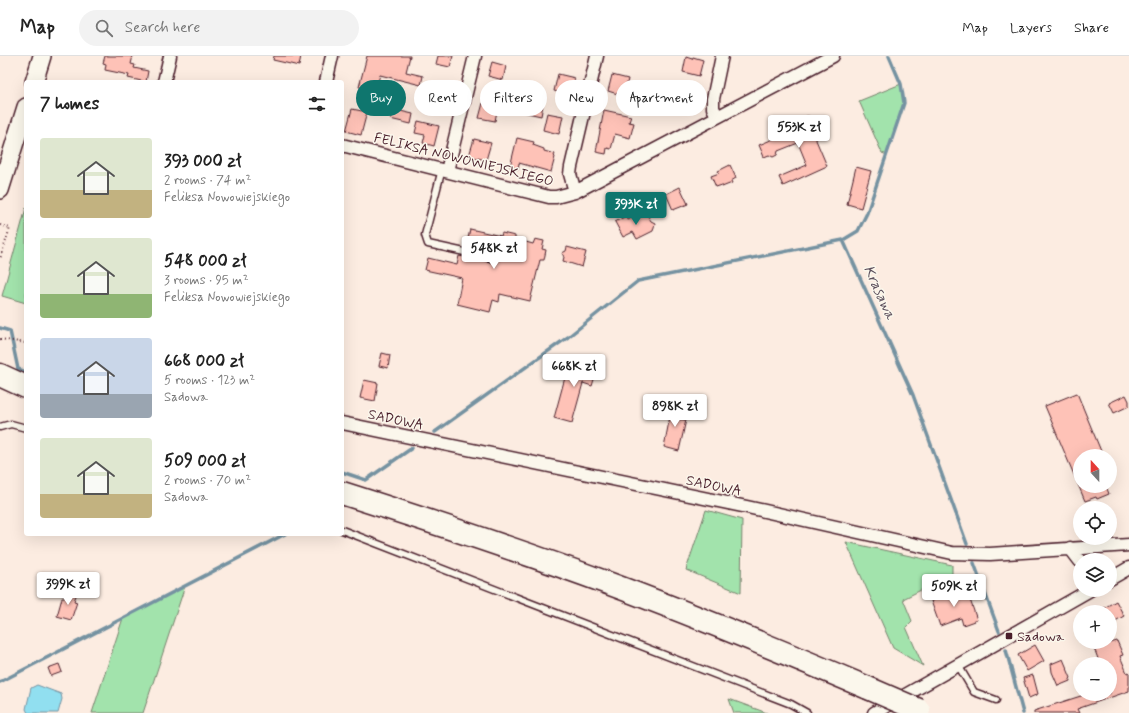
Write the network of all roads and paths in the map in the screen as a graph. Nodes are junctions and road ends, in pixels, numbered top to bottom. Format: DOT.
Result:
graph roads {
  1 [pos="42,56"];
  2 [pos="170,56"];
  3 [pos="332,56"];
  4 [pos="475,56"];
  5 [pos="597,56"];
  6 [pos="722,56"];
  7 [pos="833,56"];
  8 [pos="35,80"];
  9 [pos="164,80"];
  10 [pos="326,80"];
  11 [pos="24,113"];
  12 [pos="717,116"];
  13 [pos="344,145"];
  14 [pos="444,170"];
  15 [pos="0,190"];
  16 [pos="575,192"];
  17 [pos="0,225"];
  18 [pos="492,258"];
  19 [pos="0,259"];
  20 [pos="0,339"];
  21 [pos="24,344"];
  22 [pos="0,375"];
  23 [pos="24,386"];
  24 [pos="0,389"];
  25 [pos="24,394"];
  26 [pos="344,423"];
  27 [pos="0,425"];
  28 [pos="24,427"];
  29 [pos="344,494"];
  30 [pos="344,531"];
  31 [pos="1129,545"];
  32 [pos="1070,548"];
  33 [pos="1074,553"];
  34 [pos="1129,568"];
  35 [pos="1117,575"];
  36 [pos="1078,597"];
  37 [pos="958,665"];
  38 [pos="996,700"];
  39 [pos="892,709"];
  40 [pos="922,712"];
  41 [pos="807,713"];
  42 [pos="874,713"];
  1 -- 8 [label="main road"];
  2 -- 9 [label="street"];
  3 -- 10 [label="street"];
  4 -- 14 [label="street"];
  5 -- 16 [label="street"];
  6 -- 12 [label="street"];
  7 -- 12 [label="street, FELIKSA NOWOWIEJSKIEGO"];
  11 -- 15 [label="main road"];
  12 -- 16 [label="street, FELIKSA NOWOWIEJSKIEGO"];
  13 -- 14 [label="street, FELIKSA NOWOWIEJSKIEGO"];
  14 -- 16 [label="street, FELIKSA NOWOWIEJSKIEGO"];
  14 -- 18 [label="lane"];
  17 -- 19 [label="path"];
  20 -- 21 [label="path"];
  22 -- 23 [label="highway"];
  24 -- 25 [label="highway"];
  26 -- 32 [label="street, SADOWA"];
  27 -- 28 [label="lane"];
  29 -- 40 [label="highway, bridge"];
  30 -- 41 [label="lane"];
  31 -- 32 [label="street, SADOWA"];
  32 -- 33 [label="street"];
  34 -- 35 [label="street"];
  36 -- 37 [label="street"];
  37 -- 38 [label="lane"];
  37 -- 39 [label="street"];
  39 -- 42 [label="street"];
}
